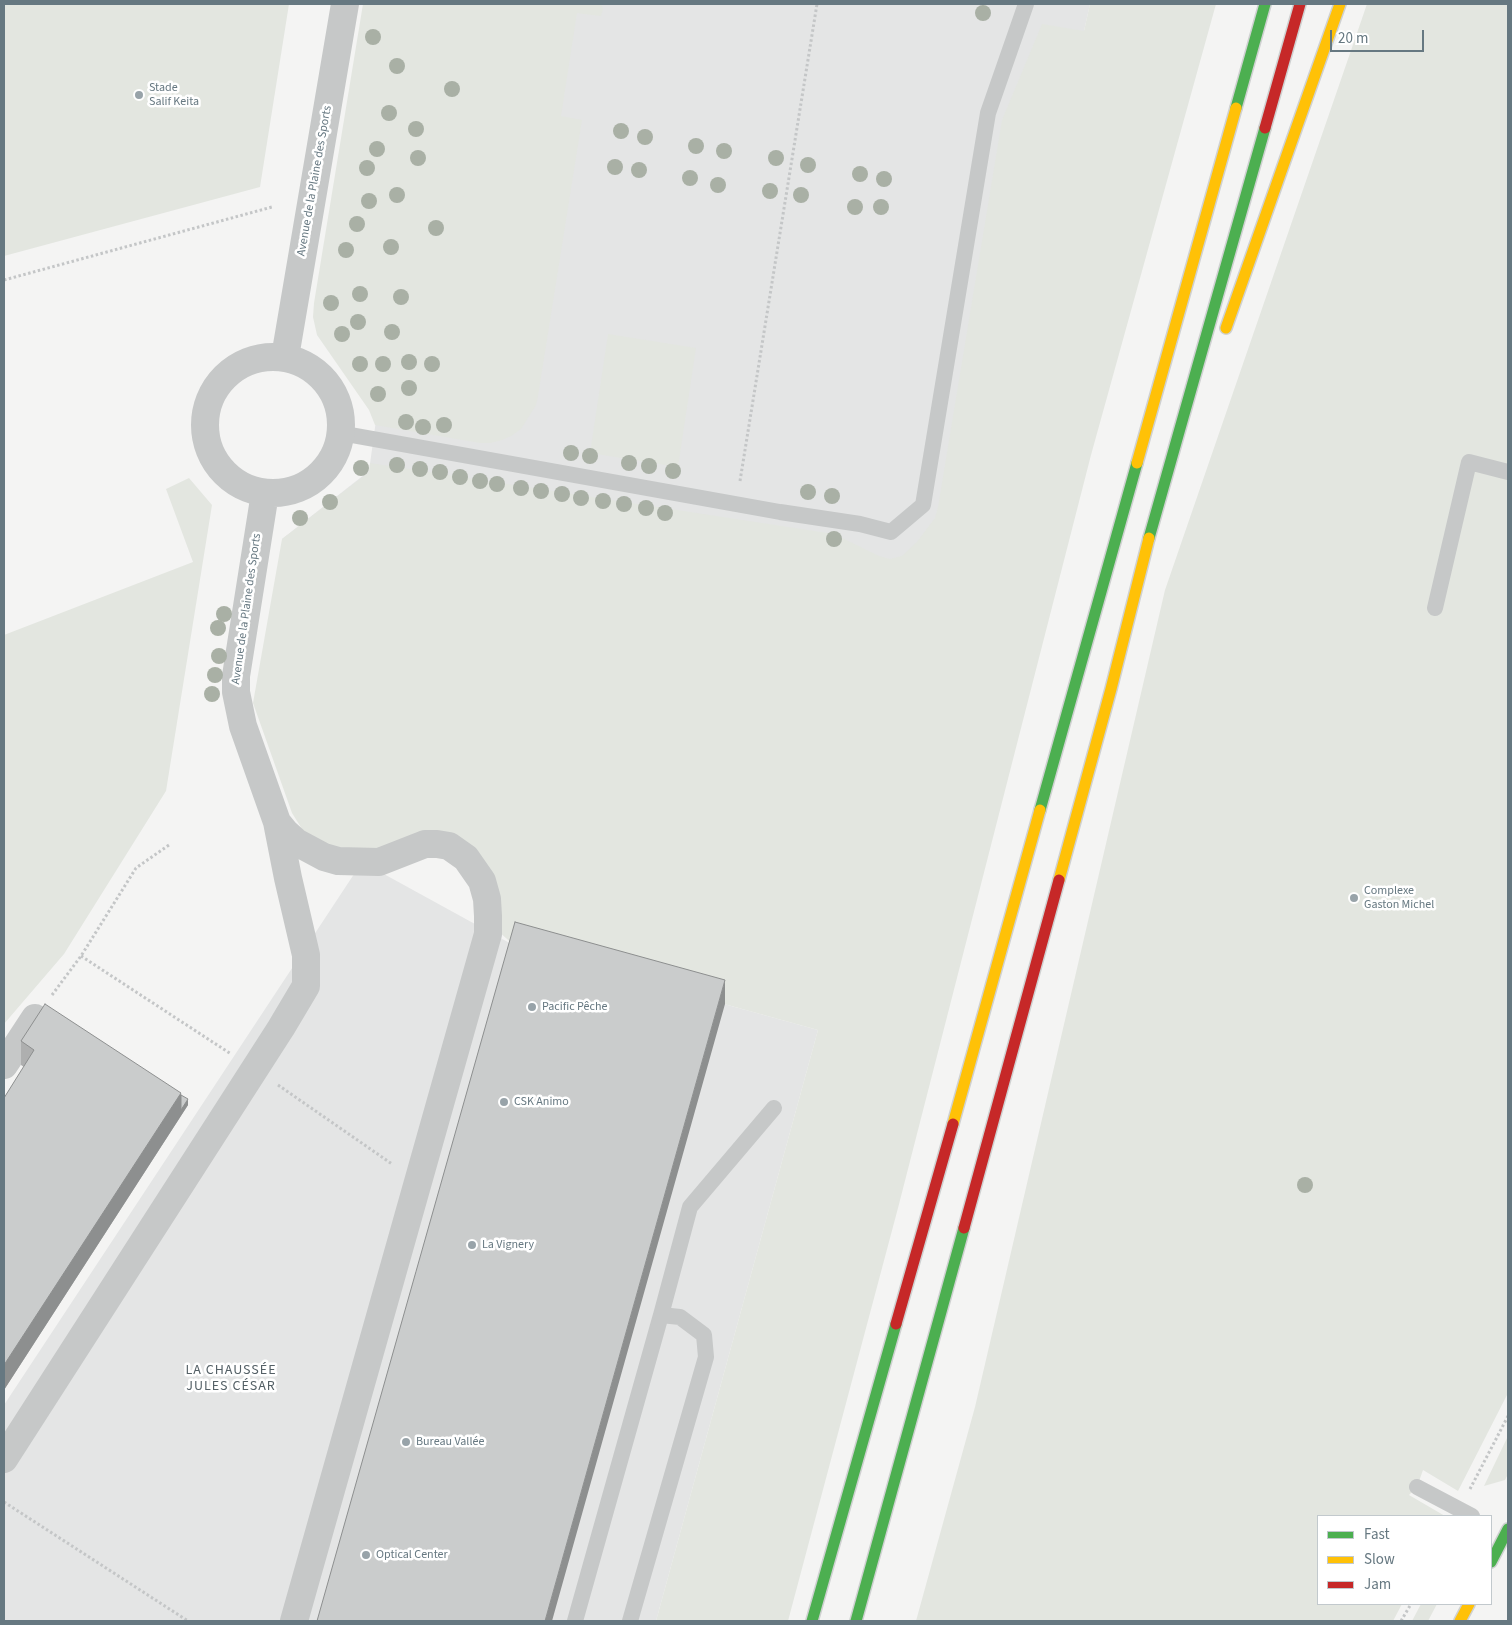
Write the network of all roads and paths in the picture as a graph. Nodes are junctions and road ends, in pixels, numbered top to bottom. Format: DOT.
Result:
graph roads {
  1 [pos="345,4"];
  2 [pos="817,4"];
  3 [pos="1026,4"];
  4 [pos="1265,4"];
  5 [pos="1300,4"];
  6 [pos="1340,4"];
  7 [pos="1206,173"];
  8 [pos="272,207"];
  9 [pos="4,280"];
  10 [pos="1222,338"];
  11 [pos="285,358"];
  12 [pos="1196,412"];
  13 [pos="1145,432"];
  14 [pos="340,433"];
  15 [pos="1508,472"];
  16 [pos="265,493"];
  17 [pos="736,504"];
  18 [pos="1138,579"];
  19 [pos="1436,608"];
  20 [pos="277,822"];
  21 [pos="169,845"];
  22 [pos="80,956"];
  23 [pos="21,1029"];
  24 [pos="4,1065"];
  25 [pos="254,1069"];
  26 [pos="774,1108"];
  27 [pos="418,1181"];
  28 [pos="661,1315"];
  29 [pos="1508,1416"];
  30 [pos="4,1459"];
  31 [pos="1417,1487"];
  32 [pos="4,1502"];
  33 [pos="1466,1513"];
  34 [pos="1502,1531"];
  35 [pos="1492,1559"];
  36 [pos="1410,1605"];
  37 [pos="1468,1605"];
  38 [pos="188,1621"];
  39 [pos="294,1621"];
  40 [pos="575,1621"];
  41 [pos="630,1621"];
  42 [pos="812,1621"];
  43 [pos="856,1621"];
  44 [pos="1402,1621"];
  45 [pos="1460,1621"];
  1 -- 11 [label="street, Avenue de la Plaine des Sports"];
  2 -- 17 [label="path"];
  3 -- 17 [label="lane"];
  4 -- 13 [label="main road"];
  5 -- 18 [label="main road"];
  6 -- 10 [label="main road"];
  7 -- 13 [label="main road"];
  8 -- 9 [label="path"];
  11 -- 14 [label="street"];
  11 -- 16 [label="street"];
  12 -- 18 [label="main road"];
  13 -- 42 [label="main road"];
  14 -- 16 [label="street"];
  14 -- 17 [label="lane"];
  15 -- 19 [label="lane"];
  16 -- 20 [label="street, Avenue de la Plaine des Sports"];
  18 -- 43 [label="main road"];
  20 -- 25 [label="street, Avenue de la Plaine des Sports"];
  20 -- 27 [label="street"];
  21 -- 22 [label="path"];
  22 -- 23 [label="path"];
  22 -- 25 [label="path"];
  23 -- 24 [label="street"];
  25 -- 27 [label="path"];
  25 -- 30 [label="street"];
  26 -- 28 [label="lane"];
  27 -- 39 [label="street"];
  28 -- 40 [label="lane"];
  28 -- 41 [label="lane"];
  29 -- 33 [label="path"];
  31 -- 33 [label="lane"];
  32 -- 38 [label="path"];
  34 -- 35 [label="main road"];
  36 -- 44 [label="path"];
  37 -- 45 [label="main road"];
}
